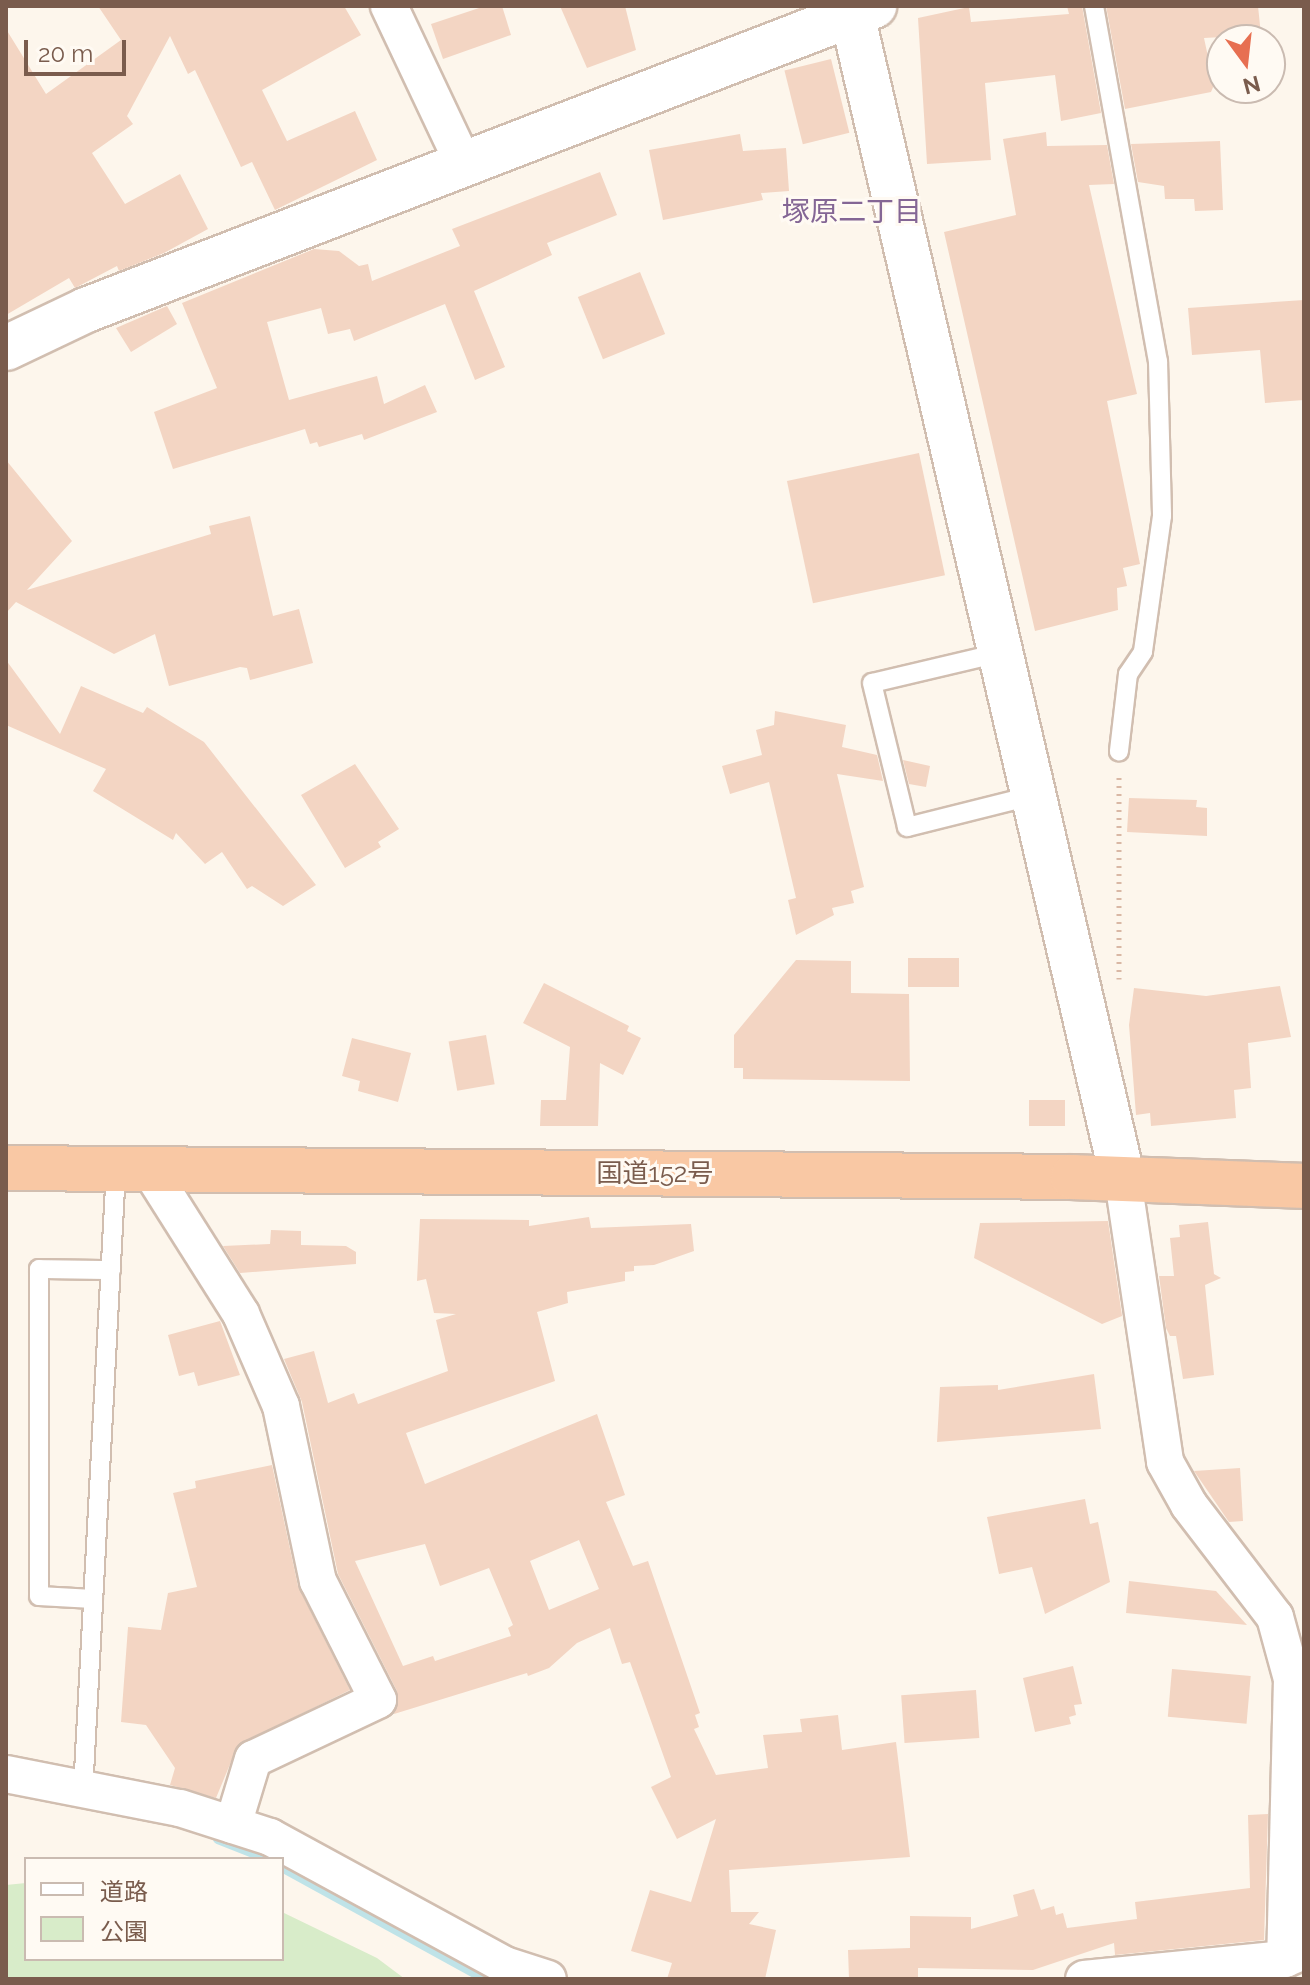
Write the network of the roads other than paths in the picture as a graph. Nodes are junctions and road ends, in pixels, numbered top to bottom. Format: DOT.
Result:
graph roads {
  1 [pos="389,6"];
  2 [pos="1094,6"];
  3 [pos="859,9"];
  4 [pos="464,165"];
  5 [pos="6,348"];
  6 [pos="999,653"];
  7 [pos="1119,751"];
  8 [pos="1031,796"];
  9 [pos="6,1168"];
  10 [pos="133,1170"];
  11 [pos="1123,1180"];
  12 [pos="1304,1186"];
  13 [pos="111,1270"];
  14 [pos="93,1599"];
  15 [pos="6,1774"];
  16 [pos="83,1792"];
  17 [pos="233,1825"];
  18 [pos="1295,1955"];
  19 [pos="548,1979"];
  20 [pos="1084,1979"];
  1 -- 4 [label="street"];
  2 -- 7 [label="lane"];
  3 -- 4 [label="street"];
  3 -- 6 [label="street"];
  4 -- 5 [label="street"];
  6 -- 8 [label="street"];
  6 -- 8 [label="lane"];
  8 -- 11 [label="street"];
  9 -- 10 [label="highway, 国道152号"];
  10 -- 11 [label="highway, 国道152号"];
  10 -- 13 [label="lane"];
  10 -- 17 [label="street"];
  11 -- 12 [label="highway, 国道152号"];
  11 -- 18 [label="street"];
  13 -- 14 [label="lane"];
  13 -- 14 [label="lane"];
  14 -- 16 [label="lane"];
  15 -- 16 [label="street"];
  16 -- 17 [label="street"];
  17 -- 19 [label="street"];
  18 -- 20 [label="street"];
}
